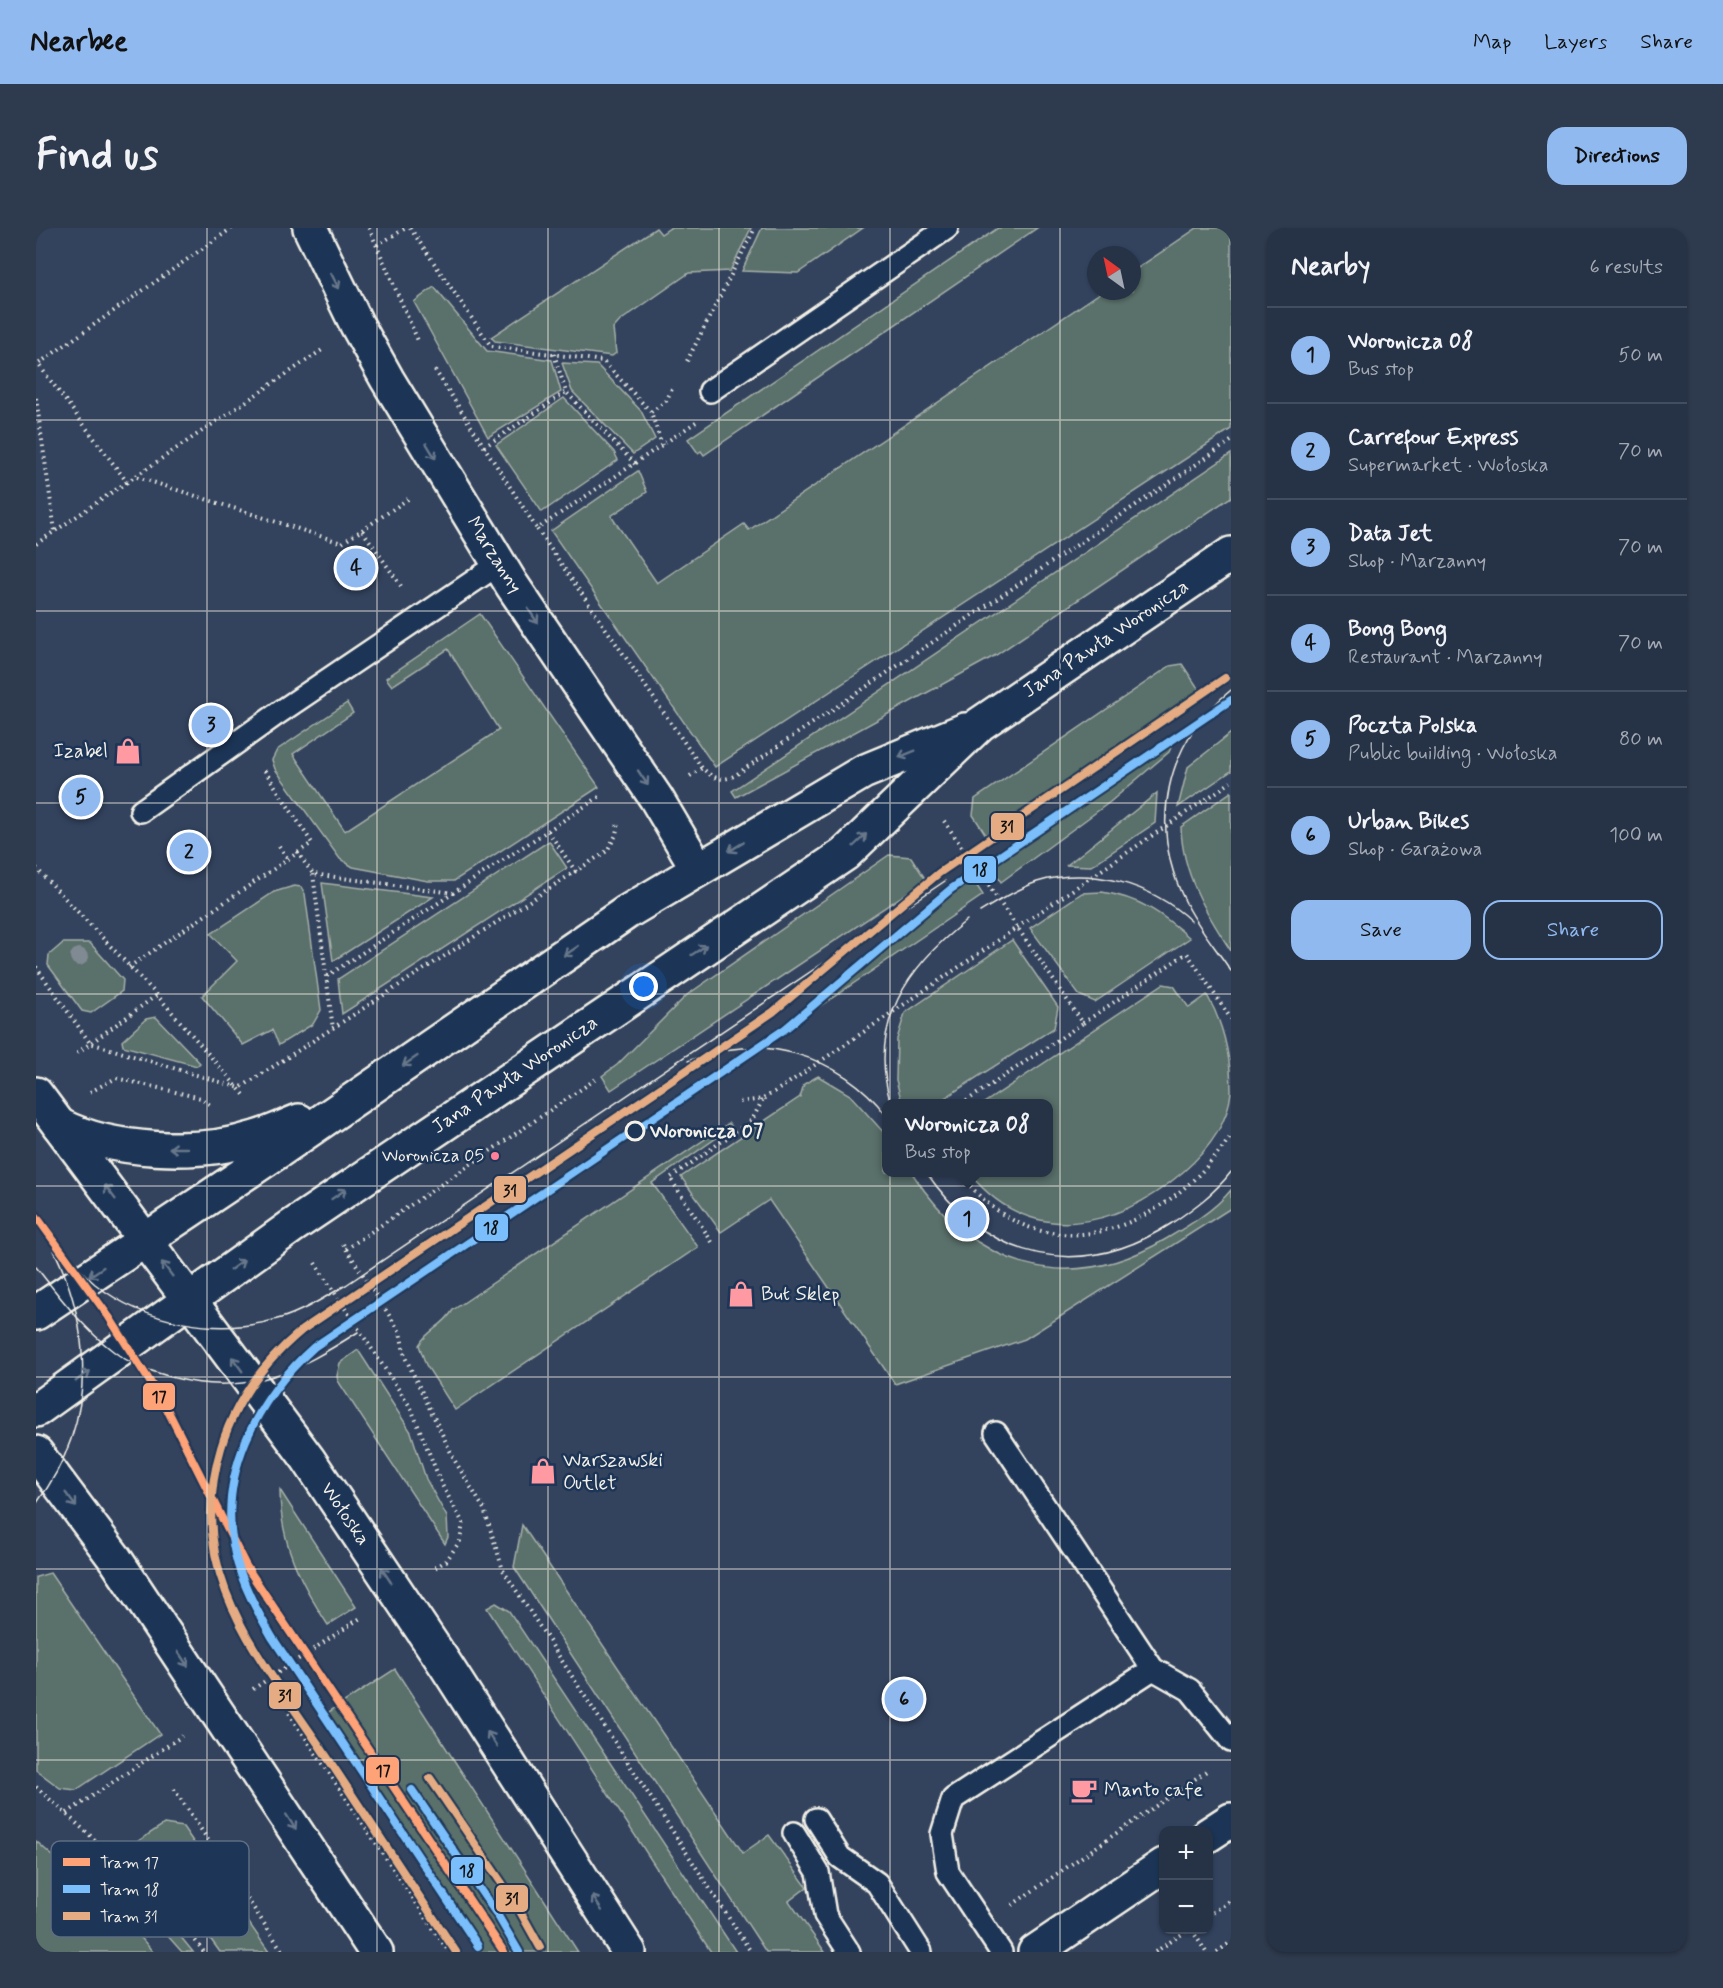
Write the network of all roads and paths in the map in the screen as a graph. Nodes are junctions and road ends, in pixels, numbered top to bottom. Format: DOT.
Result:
graph roads {
  1 [pos="232,228"];
  2 [pos="310,228"];
  3 [pos="369,228"];
  4 [pos="408,228"];
  5 [pos="755,228"];
  6 [pos="947,228"];
  7 [pos="377,246"];
  8 [pos="327,346"];
  9 [pos="422,349"];
  10 [pos="554,354"];
  11 [pos="36,363"];
  12 [pos="434,369"];
  13 [pos="682,370"];
  14 [pos="676,381"];
  15 [pos="710,391"];
  16 [pos="566,392"];
  17 [pos="36,398"];
  18 [pos="651,412"];
  19 [pos="701,419"];
  20 [pos="1231,441"];
  21 [pos="662,445"];
  22 [pos="484,447"];
  23 [pos="634,464"];
  24 [pos="136,476"];
  25 [pos="127,482"];
  26 [pos="413,496"];
  27 [pos="537,529"];
  28 [pos="362,530"];
  29 [pos="55,531"];
  30 [pos="36,544"];
  31 [pos="1231,554"];
  32 [pos="556,558"];
  33 [pos="392,572"];
  34 [pos="386,575"];
  35 [pos="506,575"];
  36 [pos="422,616"];
  37 [pos="980,724"];
  38 [pos="257,758"];
  39 [pos="702,768"];
  40 [pos="685,779"];
  41 [pos="1231,782"];
  42 [pos="611,789"];
  43 [pos="141,811"];
  44 [pos="619,815"];
  45 [pos="944,821"];
  46 [pos="548,831"];
  47 [pos="279,846"];
  48 [pos="297,852"];
  49 [pos="288,858"];
  50 [pos="36,868"];
  51 [pos="698,869"];
  52 [pos="576,872"];
  53 [pos="313,874"];
  54 [pos="453,893"];
  55 [pos="1018,927"];
  56 [pos="36,967"];
  57 [pos="129,967"];
  58 [pos="327,976"];
  59 [pos="157,995"];
  60 [pos="1231,1019"];
  61 [pos="1083,1023"];
  62 [pos="333,1029"];
  63 [pos="90,1043"];
  64 [pos="77,1053"];
  65 [pos="596,1079"];
  66 [pos="101,1084"];
  67 [pos="240,1088"];
  68 [pos="36,1094"];
  69 [pos="763,1099"];
  70 [pos="969,1099"];
  71 [pos="353,1100"];
  72 [pos="740,1102"];
  73 [pos="59,1125"];
  74 [pos="269,1133"];
  75 [pos="1231,1136"];
  76 [pos="236,1143"];
  77 [pos="961,1177"];
  78 [pos="318,1208"];
  79 [pos="291,1227"];
  80 [pos="145,1239"];
  81 [pos="712,1242"];
  82 [pos="346,1249"];
  83 [pos="189,1299"];
  84 [pos="36,1313"];
  85 [pos="36,1410"];
  86 [pos="996,1433"];
  87 [pos="36,1453"];
  88 [pos="446,1561"];
  89 [pos="366,1614"];
  90 [pos="1153,1669"];
  91 [pos="249,1692"];
  92 [pos="288,1713"];
  93 [pos="1231,1741"];
  94 [pos="171,1743"];
  95 [pos="1211,1768"];
  96 [pos="36,1787"];
  97 [pos="174,1789"];
  98 [pos="67,1813"];
  99 [pos="816,1819"];
  100 [pos="1231,1820"];
  101 [pos="1110,1829"];
  102 [pos="1213,1832"];
  103 [pos="794,1833"];
  104 [pos="1114,1835"];
  105 [pos="98,1841"];
  106 [pos="209,1841"];
  107 [pos="1159,1868"];
  108 [pos="1231,1900"];
  109 [pos="249,1901"];
  110 [pos="1213,1913"];
  111 [pos="984,1925"];
  112 [pos="1182,1934"];
  113 [pos="1193,1934"];
  114 [pos="193,1937"];
  115 [pos="1231,1942"];
  116 [pos="204,1952"];
  117 [pos="283,1952"];
  118 [pos="376,1952"];
  119 [pos="448,1952"];
  120 [pos="629,1952"];
  121 [pos="751,1952"];
  122 [pos="849,1952"];
  123 [pos="921,1952"];
  124 [pos="1001,1952"];
  125 [pos="1035,1952"];
  126 [pos="1155,1952"];
  127 [pos="1206,1952"];
  128 [pos="1217,1952"];
  1 -- 11 [label="path"];
  2 -- 35 [label="street, Marzanny, one-way"];
  3 -- 7 [label="path"];
  4 -- 7 [label="path"];
  4 -- 10 [label="path"];
  5 -- 13 [label="path"];
  6 -- 15 [label="lane"];
  7 -- 9 [label="path"];
  8 -- 24 [label="path"];
  10 -- 16 [label="path"];
  10 -- 18 [label="path"];
  11 -- 25 [label="path"];
  12 -- 22 [label="path"];
  14 -- 18 [label="path"];
  16 -- 22 [label="path"];
  16 -- 23 [label="path"];
  17 -- 29 [label="path"];
  18 -- 21 [label="path"];
  19 -- 21 [label="path"];
  20 -- 39 [label="path"];
  21 -- 23 [label="path"];
  22 -- 27 [label="path"];
  23 -- 27 [label="path"];
  24 -- 25 [label="path"];
  24 -- 28 [label="path"];
  25 -- 29 [label="path"];
  26 -- 28 [label="path"];
  27 -- 32 [label="path"];
  28 -- 33 [label="path"];
  29 -- 30 [label="path"];
  31 -- 37 [label="street, Jana Pawła Woronicza"];
  32 -- 35 [label="path"];
  32 -- 39 [label="path"];
  33 -- 34 [label="path"];
  33 -- 36 [label="path"];
  35 -- 36 [label="lane"];
  35 -- 51 [label="street, Marzanny, one-way"];
  36 -- 43 [label="lane"];
  37 -- 51 [label="street, Jana Pawła Woronicza, one-way"];
  78 -- 37 [label="street, Jana Pawła Woronicza, one-way"];
  38 -- 48 [label="path"];
  39 -- 40 [label="path"];
  41 -- 55 [label="path"];
  42 -- 46 [label="path"];
  44 -- 52 [label="path"];
  45 -- 55 [label="path"];
  46 -- 52 [label="path"];
  46 -- 54 [label="path"];
  47 -- 49 [label="path"];
  48 -- 49 [label="path"];
  48 -- 53 [label="path"];
  49 -- 57 [label="path"];
  50 -- 57 [label="path"];
  51 -- 71 [label="street, Jana Pawła Woronicza, one-way"];
  52 -- 62 [label="path"];
  53 -- 54 [label="path"];
  53 -- 58 [label="path"];
  54 -- 58 [label="path"];
  55 -- 61 [label="path"];
  55 -- 69 [label="path"];
  56 -- 63 [label="path"];
  57 -- 59 [label="path"];
  58 -- 62 [label="path"];
  59 -- 63 [label="path"];
  59 -- 67 [label="path"];
  60 -- 61 [label="path"];
  61 -- 70 [label="path"];
  62 -- 67 [label="path"];
  63 -- 64 [label="path"];
  63 -- 67 [label="path"];
  65 -- 82 [label="path"];
  66 -- 76 [label="path"];
  67 -- 74 [label="path"];
  68 -- 73 [label="street, Wołoska"];
  69 -- 72 [label="path"];
  69 -- 81 [label="path"];
  71 -- 74 [label="street"];
  71 -- 80 [label="street, Jana Pawła Woronicza"];
  76 -- 73 [label="street, one-way"];
  80 -- 73 [label="street, Wołoska, one-way"];
  74 -- 76 [label="street"];
  75 -- 77 [label="path"];
  78 -- 79 [label="street, Jana Pawła Woronicza"];
  78 -- 82 [label="path"];
  83 -- 79 [label="street, Jana Pawła Woronicza, one-way"];
  79 -- 88 [label="path"];
  83 -- 80 [label="street, Wołoska, one-way"];
  80 -- 84 [label="street, Jana Pawła Woronicza, one-way"];
  82 -- 121 [label="path"];
  85 -- 83 [label="street, Jana Pawła Woronicza, one-way"];
  120 -- 83 [label="street, Wołoska, one-way"];
  86 -- 90 [label="lane"];
  87 -- 118 [label="street, one-way"];
  89 -- 91 [label="path"];
  90 -- 93 [label="lane"];
  90 -- 111 [label="lane"];
  92 -- 119 [label="path"];
  94 -- 98 [label="path"];
  95 -- 104 [label="path"];
  96 -- 98 [label="path"];
  97 -- 106 [label="path"];
  98 -- 105 [label="path"];
  99 -- 123 [label="lane"];
  100 -- 102 [label="street"];
  101 -- 104 [label="path"];
  103 -- 122 [label="lane"];
  104 -- 111 [label="path"];
  107 -- 125 [label="street"];
  108 -- 110 [label="path"];
  109 -- 117 [label="path"];
  111 -- 124 [label="lane"];
  112 -- 126 [label="path"];
  113 -- 127 [label="path"];
  114 -- 116 [label="path"];
  115 -- 128 [label="path"];
}
